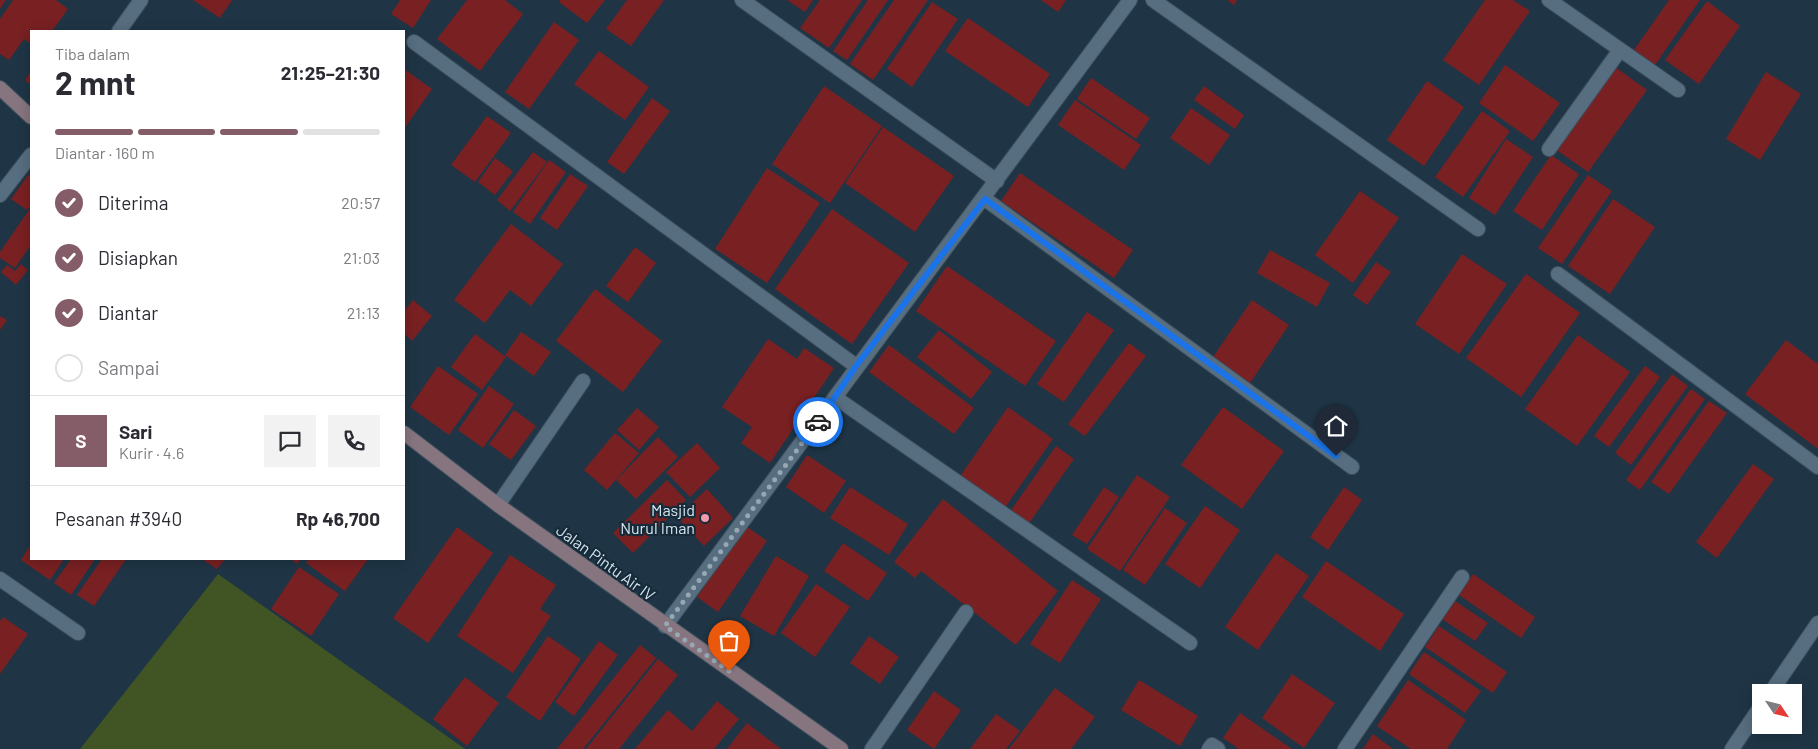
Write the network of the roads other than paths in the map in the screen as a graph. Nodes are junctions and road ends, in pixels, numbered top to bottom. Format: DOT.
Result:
graph roads {
  1 [pos="141,0"];
  2 [pos="742,0"];
  3 [pos="1130,0"];
  4 [pos="1153,0"];
  5 [pos="1550,0"];
  6 [pos="120,30"];
  7 [pos="414,42"];
  8 [pos="1620,50"];
  9 [pos="0,88"];
  10 [pos="1678,90"];
  11 [pos="30,116"];
  12 [pos="1549,149"];
  13 [pos="30,156"];
  14 [pos="997,181"];
  15 [pos="0,195"];
  16 [pos="985,199"];
  17 [pos="1478,229"];
  18 [pos="1558,274"];
  19 [pos="856,366"];
  20 [pos="583,381"];
  21 [pos="836,398"];
  22 [pos="405,434"];
  23 [pos="1352,467"];
  24 [pos="1818,467"];
  25 [pos="498,506"];
  26 [pos="1462,577"];
  27 [pos="0,579"];
  28 [pos="966,612"];
  29 [pos="1818,623"];
  30 [pos="665,626"];
  31 [pos="78,633"];
  32 [pos="1190,643"];
  33 [pos="1776,684"];
  34 [pos="1752,719"];
  35 [pos="841,749"];
  36 [pos="872,749"];
  37 [pos="1209,749"];
  38 [pos="1218,749"];
  39 [pos="1345,749"];
  40 [pos="1732,749"];
  1 -- 6 [label="street"];
  2 -- 14 [label="street"];
  3 -- 14 [label="street"];
  4 -- 17 [label="street"];
  5 -- 8 [label="street"];
  7 -- 19 [label="street"];
  8 -- 10 [label="street"];
  8 -- 12 [label="street"];
  9 -- 11 [label="main road"];
  13 -- 15 [label="street"];
  14 -- 16 [label="street"];
  16 -- 19 [label="street"];
  16 -- 23 [label="street"];
  18 -- 24 [label="street"];
  19 -- 21 [label="street"];
  20 -- 25 [label="street"];
  21 -- 30 [label="street"];
  21 -- 32 [label="street"];
  22 -- 25 [label="main road, Jalan Pintu Air IV"];
  25 -- 30 [label="main road, Jalan Pintu Air IV"];
  26 -- 39 [label="street"];
  27 -- 31 [label="street"];
  28 -- 36 [label="street"];
  29 -- 33 [label="street"];
  30 -- 35 [label="main road, Jalan Pintu Air IV"];
  34 -- 40 [label="street"];
  37 -- 38 [label="street"];
}
